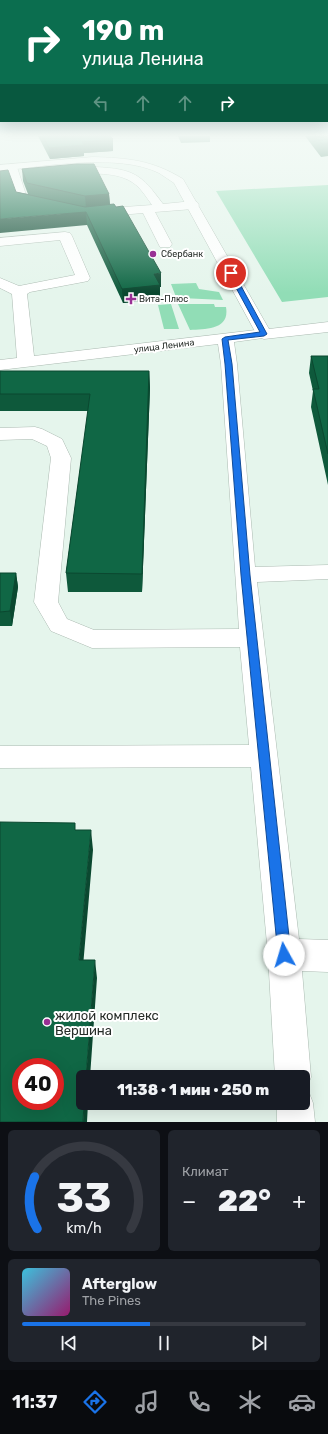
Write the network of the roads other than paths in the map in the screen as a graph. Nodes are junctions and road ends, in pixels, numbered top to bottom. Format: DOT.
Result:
graph roads {
  1 [pos="17,188"];
  2 [pos="144,188"];
  3 [pos="183,188"];
  4 [pos="193,205"];
  5 [pos="57,208"];
  6 [pos="160,208"];
  7 [pos="147,209"];
  8 [pos="86,214"];
  9 [pos="0,242"];
  10 [pos="165,244"];
  11 [pos="0,282"];
  12 [pos="19,292"];
  13 [pos="328,327"];
  14 [pos="264,334"];
  15 [pos="225,339"];
  16 [pos="26,362"];
  17 [pos="0,365"];
  18 [pos="0,434"];
  19 [pos="328,572"];
  20 [pos="245,575"];
  21 [pos="252,638"];
  22 [pos="264,756"];
  23 [pos="0,757"];
  24 [pos="284,955"];
  25 [pos="328,956"];
  26 [pos="292,1070"];
  27 [pos="295,1110"];
  28 [pos="296,1122"];
  1 -- 5 [label="street"];
  2 -- 6 [label="street"];
  3 -- 4 [label="street"];
  4 -- 6 [label="street"];
  4 -- 14 [label="street"];
  6 -- 7 [label="street"];
  7 -- 8 [label="street"];
  7 -- 10 [label="street"];
  9 -- 12 [label="street"];
  11 -- 12 [label="street"];
  12 -- 16 [label="street"];
  13 -- 14 [label="street, улица Ленина"];
  14 -- 15 [label="street, улица Ленина"];
  15 -- 16 [label="street, улица Ленина"];
  15 -- 20 [label="street"];
  16 -- 17 [label="street, улица Ленина"];
  18 -- 21 [label="street"];
  19 -- 20 [label="street"];
  20 -- 21 [label="street"];
  21 -- 22 [label="street"];
  22 -- 23 [label="street"];
  22 -- 24 [label="street"];
  24 -- 25 [label="street"];
  24 -- 26 [label="street"];
  27 -- 28 [label="street"];
}
